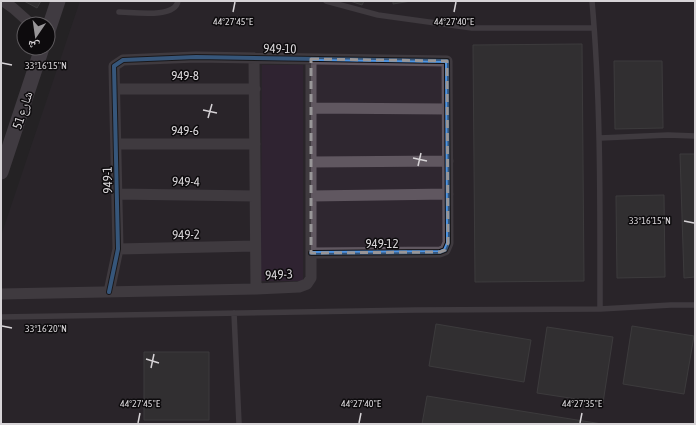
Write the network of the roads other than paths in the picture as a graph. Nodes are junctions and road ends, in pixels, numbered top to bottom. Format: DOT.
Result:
graph roads {
  1 [pos="3,1"];
  2 [pos="58,1"];
  3 [pos="178,1"];
  4 [pos="326,1"];
  5 [pos="592,1"];
  6 [pos="119,12"];
  7 [pos="22,16"];
  8 [pos="53,16"];
  9 [pos="594,28"];
  10 [pos="39,56"];
  11 [pos="254,58"];
  12 [pos="311,59"];
  13 [pos="114,66"];
  14 [pos="115,89"];
  15 [pos="254,89"];
  16 [pos="311,108"];
  17 [pos="447,109"];
  18 [pos="695,136"];
  19 [pos="600,138"];
  20 [pos="116,144"];
  21 [pos="255,144"];
  22 [pos="448,161"];
  23 [pos="311,162"];
  24 [pos="1,172"];
  25 [pos="117,194"];
  26 [pos="448,194"];
  27 [pos="255,196"];
  28 [pos="311,196"];
  29 [pos="255,246"];
  30 [pos="118,249"];
  31 [pos="312,254"];
  32 [pos="256,289"];
  33 [pos="109,292"];
  34 [pos="1,294"];
  35 [pos="695,305"];
  36 [pos="600,309"];
  37 [pos="234,313"];
  38 [pos="1,317"];
  39 [pos="239,424"];
  1 -- 7 [label="street"];
  2 -- 8 [label="street"];
  3 -- 6 [label="lane"];
  4 -- 9 [label="lane"];
  5 -- 9 [label="lane"];
  9 -- 19 [label="lane"];
  10 -- 24 [label="street, شارع 51"];
  11 -- 12 [label="street, 949-10"];
  11 -- 13 [label="street, 949-10"];
  11 -- 15 [label="street, 949-3"];
  12 -- 16 [label="street, 949-3"];
  12 -- 17 [label="street, 949-10"];
  13 -- 14 [label="street, 949-1"];
  14 -- 15 [label="street, 949-8"];
  14 -- 20 [label="street, 949-1"];
  15 -- 21 [label="street, 949-3"];
  16 -- 17 [label="street"];
  16 -- 23 [label="street, 949-3"];
  17 -- 22 [label="street"];
  18 -- 19 [label="lane"];
  19 -- 36 [label="lane"];
  20 -- 21 [label="street, 949-6"];
  20 -- 25 [label="street, 949-1"];
  21 -- 27 [label="street, 949-3"];
  22 -- 23 [label="street"];
  22 -- 26 [label="street"];
  23 -- 28 [label="street, 949-3"];
  25 -- 27 [label="street, 949-4"];
  25 -- 30 [label="street, 949-1"];
  26 -- 28 [label="street"];
  26 -- 31 [label="street, 949-12"];
  27 -- 29 [label="street, 949-3"];
  28 -- 31 [label="street, 949-3"];
  29 -- 30 [label="street, 949-2"];
  29 -- 32 [label="street, 949-3"];
  30 -- 33 [label="street, 949-1"];
  31 -- 32 [label="street, 949-3"];
  32 -- 33 [label="street"];
  33 -- 34 [label="street"];
  35 -- 36 [label="lane"];
  36 -- 37 [label="lane"];
  37 -- 38 [label="lane"];
  37 -- 39 [label="lane"];
}
